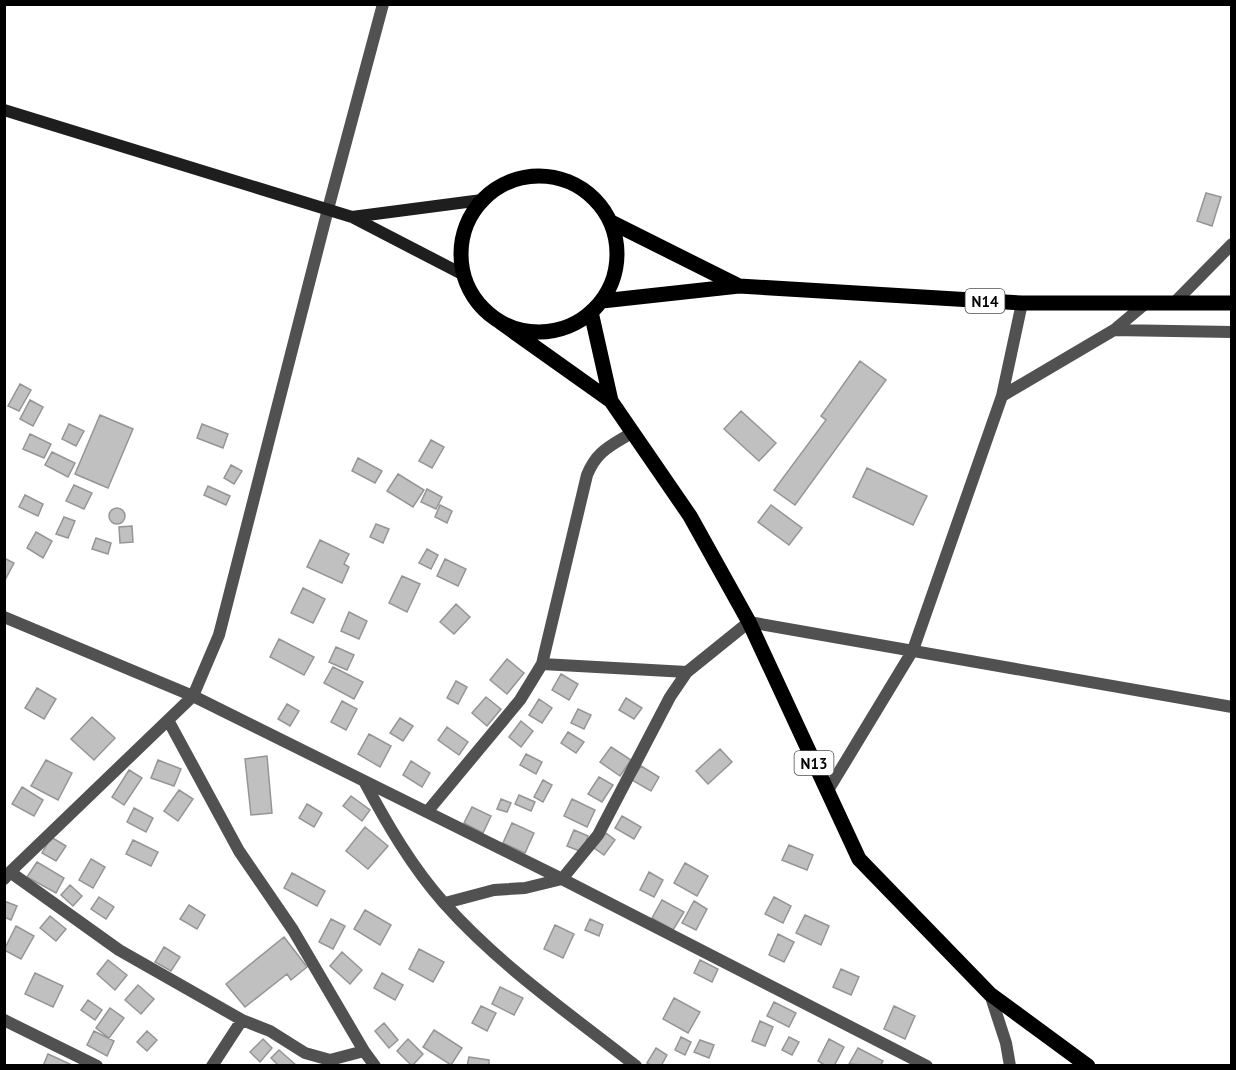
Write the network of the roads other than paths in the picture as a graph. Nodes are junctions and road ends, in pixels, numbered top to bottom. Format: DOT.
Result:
graph roads {
  1 [pos="383,4"];
  2 [pos="4,110"];
  3 [pos="482,201"];
  4 [pos="328,209"];
  5 [pos="352,217"];
  6 [pos="611,222"];
  7 [pos="1232,243"];
  8 [pos="464,275"];
  9 [pos="739,286"];
  10 [pos="602,301"];
  11 [pos="1022,303"];
  12 [pos="1232,303"];
  13 [pos="1145,304"];
  14 [pos="1173,304"];
  15 [pos="591,312"];
  16 [pos="500,322"];
  17 [pos="1114,330"];
  18 [pos="1232,332"];
  19 [pos="1002,396"];
  20 [pos="612,401"];
  21 [pos="633,432"];
  22 [pos="4,617"];
  23 [pos="749,622"];
  24 [pos="913,650"];
  25 [pos="542,664"];
  26 [pos="687,672"];
  27 [pos="193,696"];
  28 [pos="1232,707"];
  29 [pos="168,720"];
  30 [pos="364,781"];
  31 [pos="827,792"];
  32 [pos="427,812"];
  33 [pos="7,876"];
  34 [pos="562,879"];
  35 [pos="444,903"];
  36 [pos="990,994"];
  37 [pos="4,1020"];
  38 [pos="243,1020"];
  39 [pos="364,1051"];
  40 [pos="97,1065"];
  41 [pos="212,1065"];
  42 [pos="375,1065"];
  43 [pos="636,1065"];
  44 [pos="927,1065"];
  45 [pos="1010,1065"];
  46 [pos="1088,1065"];
  1 -- 4 [label="street"];
  2 -- 4 [label="main road"];
  3 -- 5 [label="main road"];
  3 -- 6 [label="main road"];
  3 -- 8 [label="main road"];
  4 -- 5 [label="main road"];
  4 -- 27 [label="street"];
  5 -- 8 [label="main road"];
  6 -- 9 [label="main road, N14"];
  6 -- 10 [label="main road"];
  7 -- 14 [label="street"];
  8 -- 16 [label="main road"];
  9 -- 10 [label="main road, N14"];
  9 -- 11 [label="main road, N14"];
  10 -- 15 [label="main road"];
  11 -- 13 [label="main road, N14"];
  11 -- 19 [label="street"];
  12 -- 14 [label="main road, N14"];
  13 -- 14 [label="main road, N14"];
  13 -- 17 [label="street"];
  15 -- 16 [label="main road"];
  15 -- 20 [label="main road, N13"];
  16 -- 20 [label="main road, N13"];
  17 -- 18 [label="street"];
  17 -- 19 [label="street"];
  19 -- 24 [label="street"];
  20 -- 21 [label="main road, N13"];
  21 -- 23 [label="main road, N13"];
  21 -- 25 [label="street"];
  22 -- 27 [label="street"];
  23 -- 24 [label="street"];
  23 -- 26 [label="street"];
  23 -- 31 [label="main road, N13"];
  24 -- 28 [label="street"];
  24 -- 31 [label="street"];
  25 -- 26 [label="street"];
  25 -- 32 [label="street"];
  26 -- 34 [label="street"];
  27 -- 29 [label="street"];
  27 -- 30 [label="street"];
  29 -- 33 [label="street"];
  29 -- 39 [label="street"];
  30 -- 32 [label="street"];
  30 -- 35 [label="street"];
  31 -- 36 [label="main road, N13"];
  32 -- 34 [label="street"];
  33 -- 38 [label="street"];
  34 -- 35 [label="street"];
  34 -- 44 [label="street"];
  35 -- 43 [label="street"];
  36 -- 45 [label="street"];
  36 -- 46 [label="main road, N13"];
  37 -- 40 [label="street"];
  38 -- 39 [label="street"];
  38 -- 41 [label="street"];
  39 -- 42 [label="street"];
}
